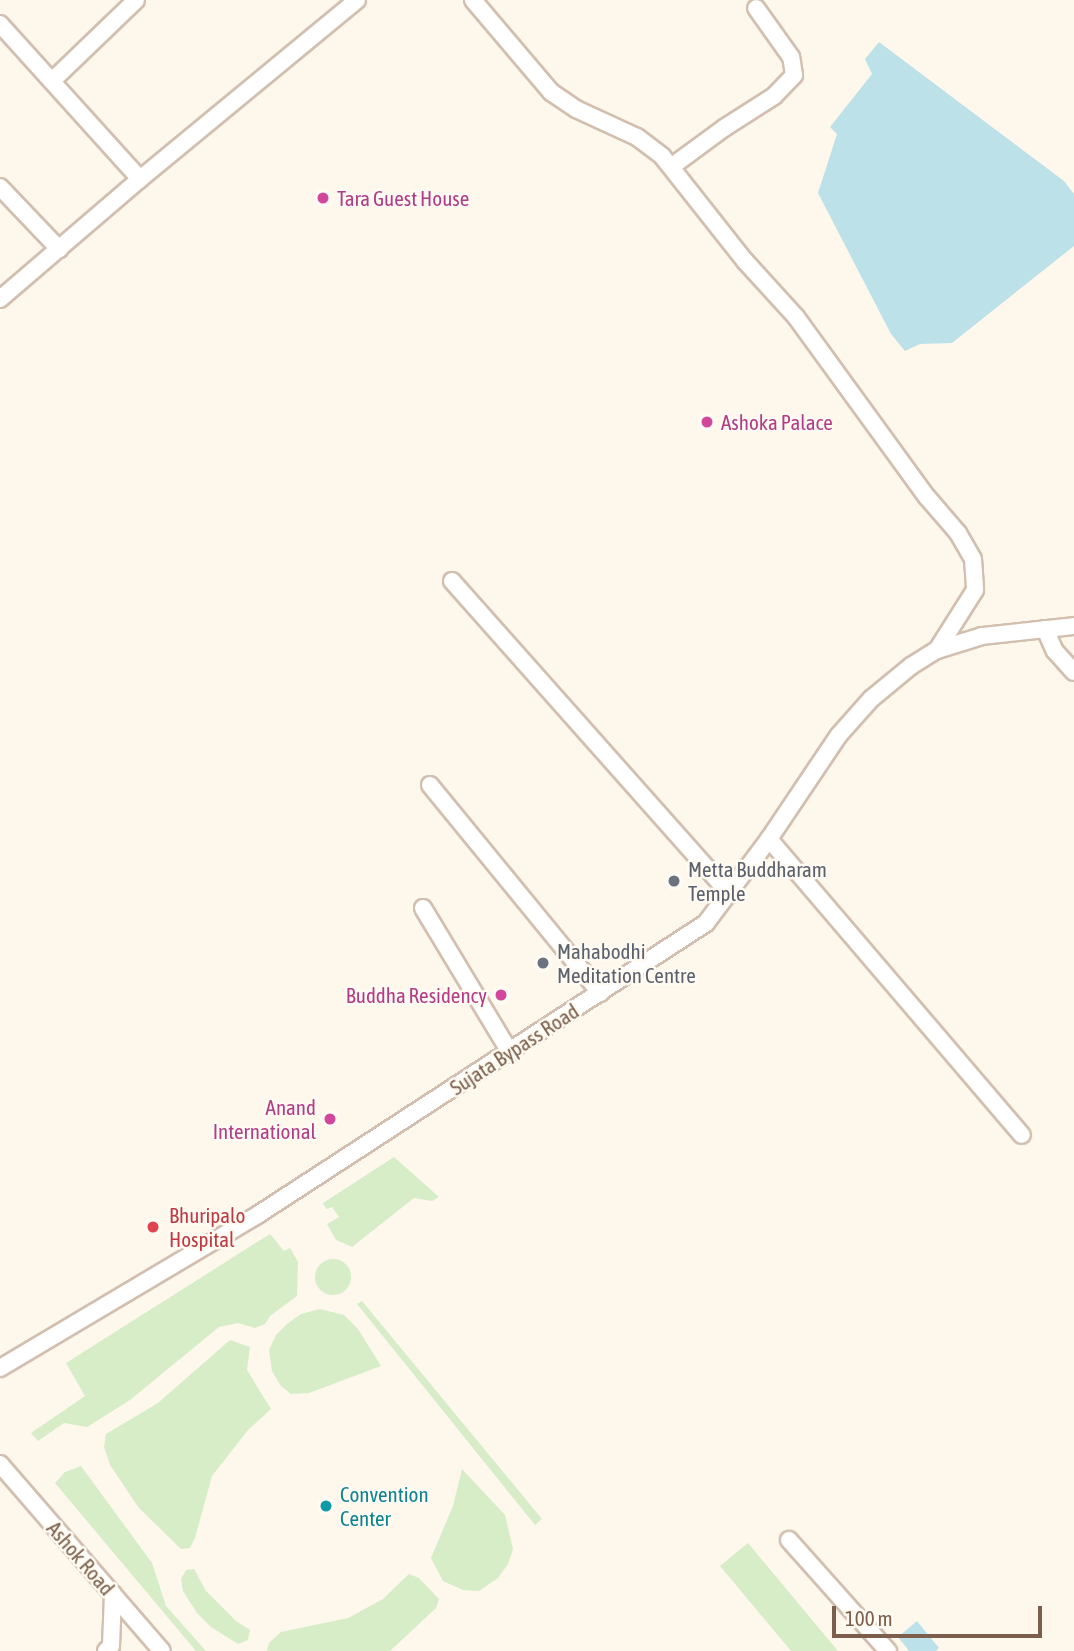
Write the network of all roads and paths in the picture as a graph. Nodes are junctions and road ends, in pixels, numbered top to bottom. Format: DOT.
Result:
graph roads {
  1 [pos="136,0"];
  2 [pos="358,0"];
  3 [pos="473,0"];
  4 [pos="756,8"];
  5 [pos="0,24"];
  6 [pos="53,80"];
  7 [pos="671,167"];
  8 [pos="140,179"];
  9 [pos="0,187"];
  10 [pos="59,248"];
  11 [pos="0,299"];
  12 [pos="452,581"];
  13 [pos="1074,626"];
  14 [pos="1050,641"];
  15 [pos="937,650"];
  16 [pos="1074,672"];
  17 [pos="430,785"];
  18 [pos="769,839"];
  19 [pos="730,894"];
  20 [pos="423,908"];
  21 [pos="600,993"];
  22 [pos="510,1052"];
  23 [pos="1022,1135"];
  24 [pos="0,1367"];
  25 [pos="0,1464"];
  26 [pos="789,1540"];
  27 [pos="113,1594"];
  28 [pos="106,1651"];
  29 [pos="162,1651"];
  30 [pos="888,1651"];
  1 -- 6 [label="street"];
  2 -- 8 [label="street"];
  3 -- 7 [label="street"];
  4 -- 7 [label="street"];
  5 -- 6 [label="street"];
  6 -- 8 [label="street"];
  7 -- 15 [label="street"];
  8 -- 10 [label="street"];
  9 -- 10 [label="street"];
  10 -- 11 [label="street"];
  12 -- 19 [label="street"];
  13 -- 14 [label="street, Sujata Bypass Road"];
  14 -- 15 [label="street, Sujata Bypass Road"];
  14 -- 16 [label="street"];
  15 -- 18 [label="street, Sujata Bypass Road"];
  17 -- 21 [label="street"];
  18 -- 19 [label="street, Sujata Bypass Road"];
  18 -- 23 [label="street"];
  19 -- 21 [label="street, Sujata Bypass Road"];
  20 -- 22 [label="street"];
  21 -- 22 [label="street, Sujata Bypass Road"];
  22 -- 24 [label="street, Sujata Bypass Road"];
  25 -- 27 [label="street, Ashok Road"];
  26 -- 30 [label="street"];
  27 -- 28 [label="street"];
  27 -- 29 [label="street, Ashok Road"];
}
